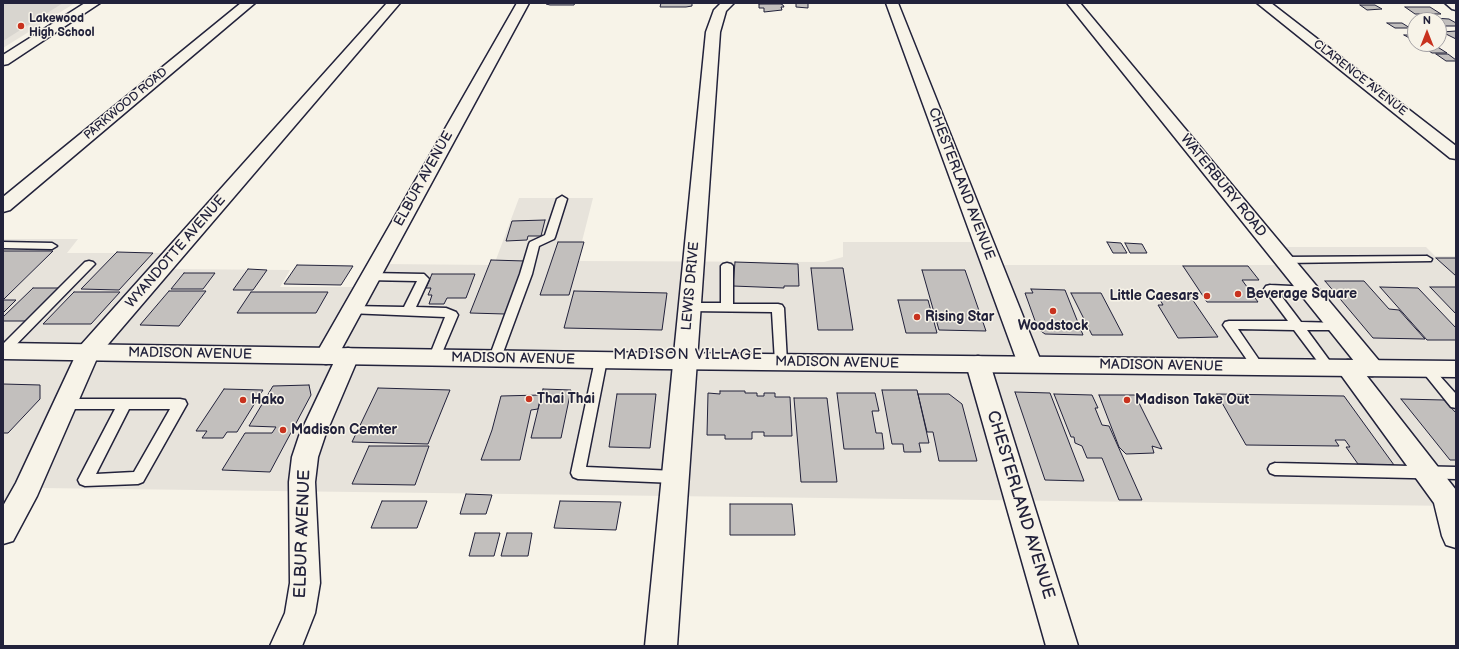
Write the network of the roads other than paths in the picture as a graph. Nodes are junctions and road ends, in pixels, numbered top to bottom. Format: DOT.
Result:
graph roads {
  1 [pos="94,3"];
  2 [pos="249,3"];
  3 [pos="394,3"];
  4 [pos="523,3"];
  5 [pos="728,3"];
  6 [pos="892,3"];
  7 [pos="1073,3"];
  8 [pos="1263,3"];
  9 [pos="1451,3"];
  10 [pos="1456,6"];
  11 [pos="3,61"];
  12 [pos="1456,154"];
  13 [pos="562,199"];
  14 [pos="3,206"];
  15 [pos="3,245"];
  16 [pos="52,246"];
  17 [pos="1427,259"];
  18 [pos="1284,260"];
  19 [pos="88,264"];
  20 [pos="727,266"];
  21 [pos="370,277"];
  22 [pos="1308,290"];
  23 [pos="689,306"];
  24 [pos="727,307"];
  25 [pos="352,310"];
  26 [pos="408,311"];
  27 [pos="1297,326"];
  28 [pos="1338,326"];
  29 [pos="3,351"];
  30 [pos="88,352"];
  31 [pos="337,356"];
  32 [pos="435,357"];
  33 [pos="495,358"];
  34 [pos="601,360"];
  35 [pos="684,361"];
  36 [pos="781,362"];
  37 [pos="978,364"];
  38 [pos="1030,364"];
  39 [pos="1258,367"];
  40 [pos="1349,368"];
  41 [pos="1426,368"];
  42 [pos="1456,369"];
  43 [pos="1456,403"];
  44 [pos="65,404"];
  45 [pos="124,405"];
  46 [pos="1275,469"];
  47 [pos="1427,473"];
  48 [pos="1456,473"];
  49 [pos="675,477"];
  50 [pos="3,532"];
  51 [pos="1456,536"];
  52 [pos="286,646"];
  53 [pos="662,646"];
  54 [pos="1062,646"];
  1 -- 11 [label="street"];
  2 -- 14 [label="street, PARKWOOD ROAD"];
  3 -- 30 [label="street, WYANDOTTE AVENUE"];
  4 -- 21 [label="street, ELBUR AVENUE"];
  5 -- 23 [label="street, LEWIS DRIVE"];
  6 -- 38 [label="street, CHESTERLAND AVENUE"];
  7 -- 18 [label="street, WATERBURY ROAD"];
  8 -- 12 [label="street, CLARENCE AVENUE"];
  9 -- 10 [label="street"];
  13 -- 33 [label="lane"];
  15 -- 16 [label="lane"];
  17 -- 18 [label="lane"];
  18 -- 22 [label="street, WATERBURY ROAD"];
  19 -- 29 [label="lane"];
  20 -- 24 [label="lane"];
  21 -- 25 [label="street, ELBUR AVENUE"];
  21 -- 26 [label="lane"];
  22 -- 27 [label="lane"];
  22 -- 28 [label="street, WATERBURY ROAD"];
  23 -- 24 [label="lane"];
  23 -- 35 [label="street, LEWIS DRIVE"];
  24 -- 36 [label="lane"];
  25 -- 26 [label="lane"];
  25 -- 31 [label="street, ELBUR AVENUE"];
  26 -- 32 [label="lane"];
  27 -- 28 [label="lane"];
  27 -- 39 [label="lane"];
  27 -- 40 [label="lane"];
  28 -- 40 [label="street, WATERBURY ROAD"];
  29 -- 30 [label="street, MADISON AVENUE"];
  30 -- 31 [label="street, MADISON AVENUE"];
  30 -- 44 [label="street, WYANDOTTE AVENUE"];
  31 -- 32 [label="street, MADISON AVENUE"];
  31 -- 52 [label="street, ELBUR AVENUE"];
  32 -- 33 [label="street, MADISON AVENUE"];
  33 -- 34 [label="street, MADISON AVENUE"];
  34 -- 35 [label="street, MADISON AVENUE"];
  34 -- 49 [label="lane"];
  35 -- 36 [label="street, MADISON AVENUE"];
  35 -- 49 [label="street, LEWIS DRIVE"];
  36 -- 37 [label="street, MADISON AVENUE"];
  37 -- 38 [label="street, MADISON AVENUE"];
  37 -- 54 [label="street, CHESTERLAND AVENUE"];
  38 -- 39 [label="street, MADISON AVENUE"];
  39 -- 40 [label="street, MADISON AVENUE"];
  40 -- 41 [label="street, MADISON AVENUE"];
  40 -- 47 [label="street, WATERBURY ROAD"];
  41 -- 42 [label="street, MADISON AVENUE"];
  41 -- 43 [label="lane"];
  44 -- 45 [label="lane"];
  44 -- 50 [label="street, WYANDOTTE AVENUE"];
  45 -- 45 [label="lane"];
  46 -- 47 [label="lane"];
  47 -- 48 [label="lane"];
  47 -- 51 [label="street, WATERBURY ROAD"];
  49 -- 53 [label="street, LEWIS DRIVE"];
}
